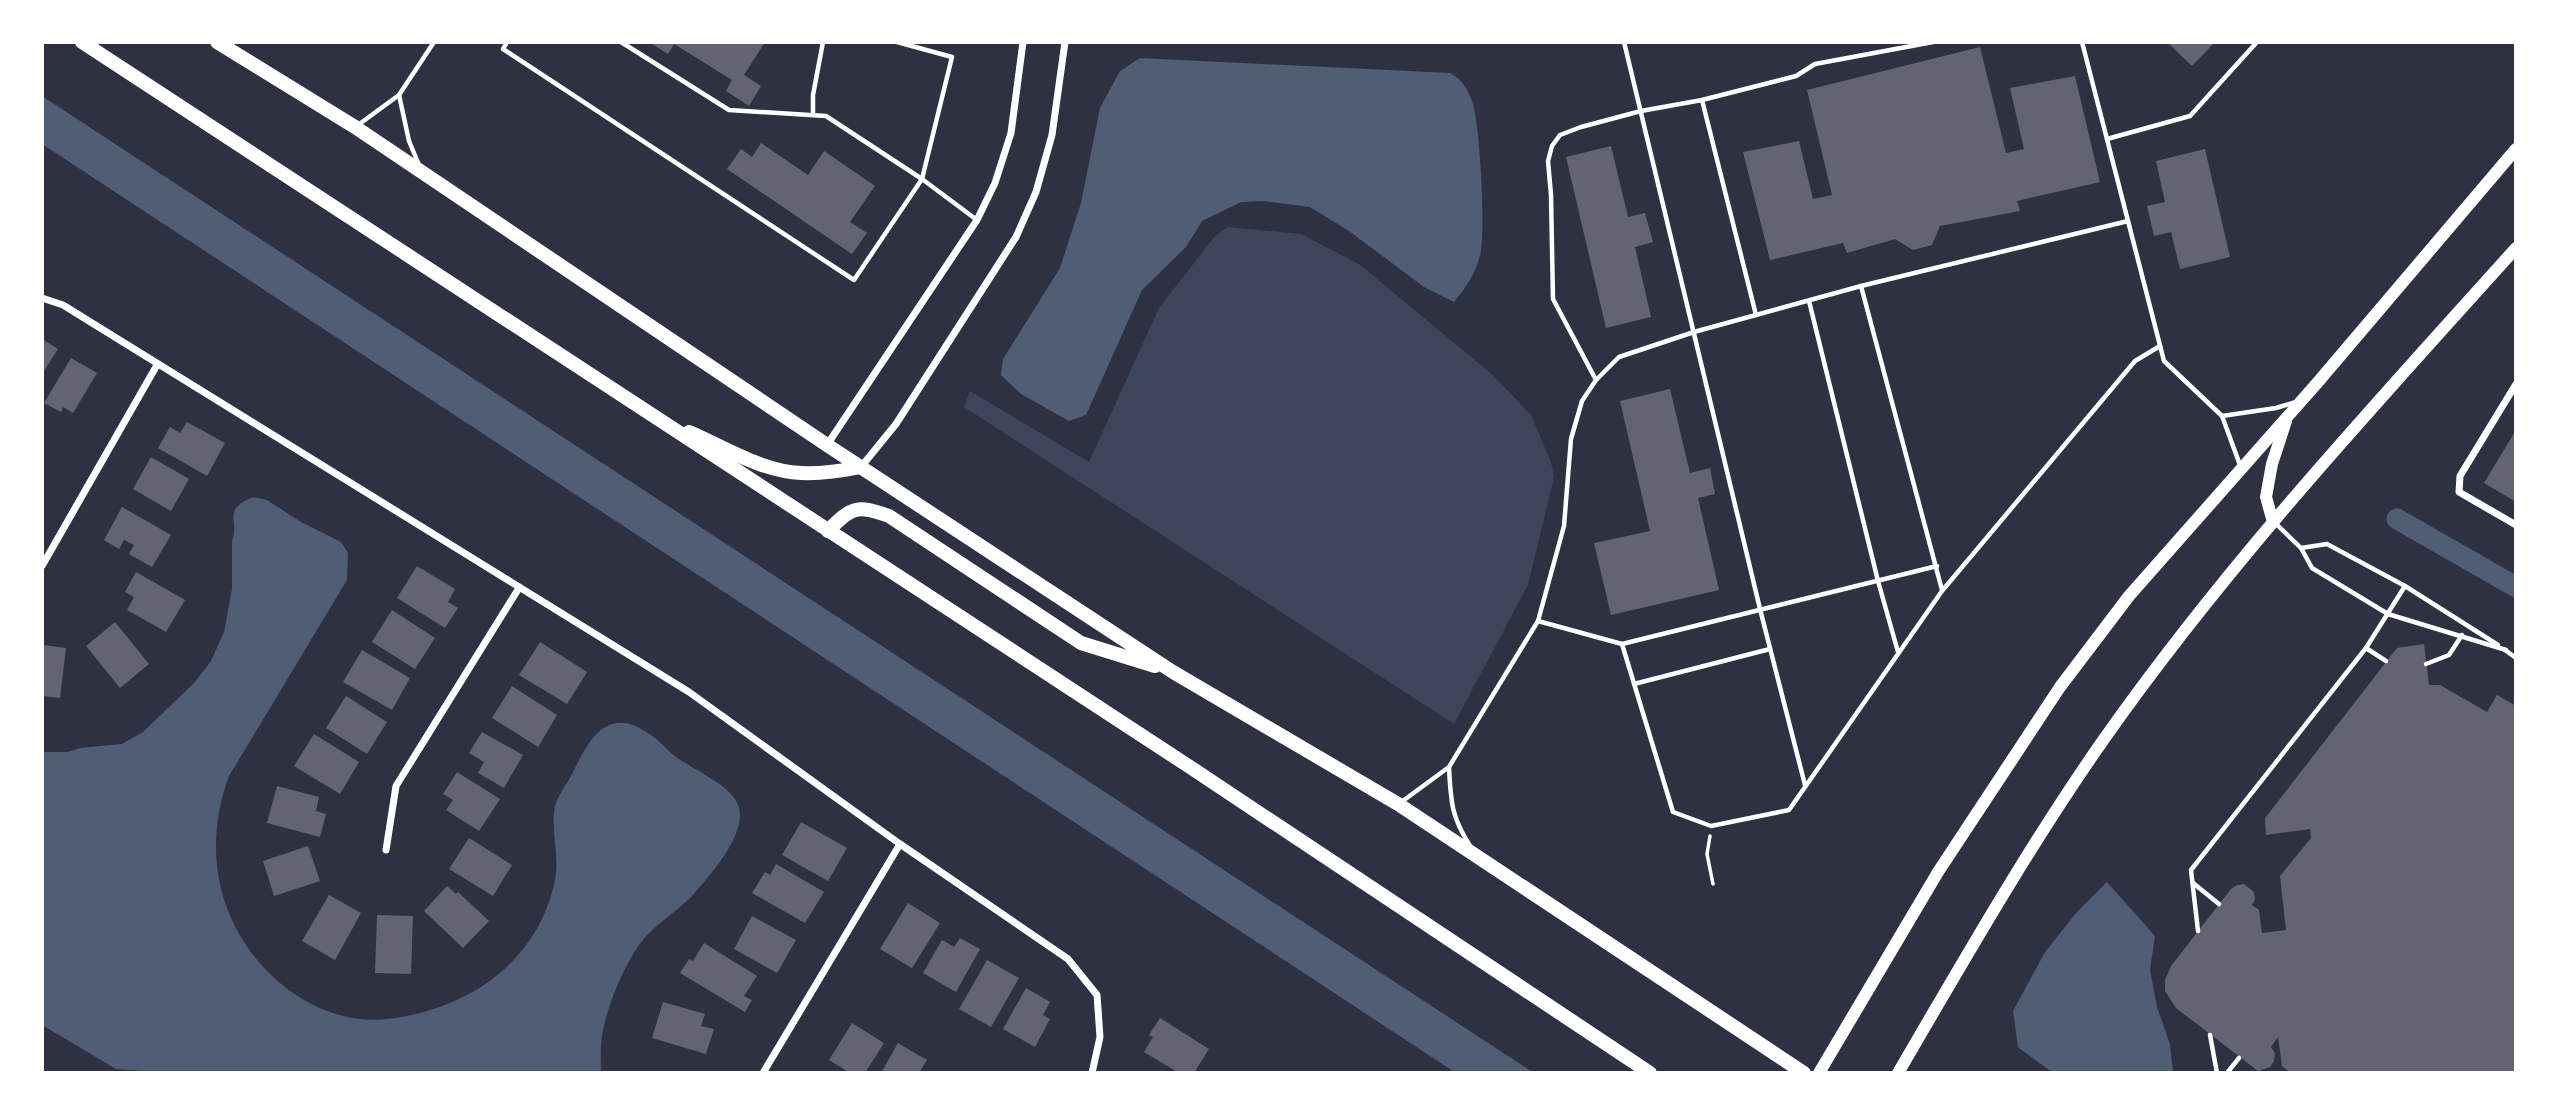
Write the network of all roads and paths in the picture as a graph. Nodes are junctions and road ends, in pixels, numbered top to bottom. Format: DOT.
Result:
graph roads {
  1 [pos="82,42"];
  2 [pos="217,42"];
  3 [pos="434,42"];
  4 [pos="507,42"];
  5 [pos="621,42"];
  6 [pos="823,42"];
  7 [pos="897,42"];
  8 [pos="1023,42"];
  9 [pos="1065,42"];
  10 [pos="1624,42"];
  11 [pos="1933,42"];
  12 [pos="2082,42"];
  13 [pos="2258,42"];
  14 [pos="399,95"];
  15 [pos="1702,100"];
  16 [pos="1641,111"];
  17 [pos="813,115"];
  18 [pos="355,127"];
  19 [pos="2107,139"];
  20 [pos="2516,149"];
  21 [pos="422,172"];
  22 [pos="922,179"];
  23 [pos="976,220"];
  24 [pos="2128,221"];
  25 [pos="2516,248"];
  26 [pos="1861,286"];
  27 [pos="42,298"];
  28 [pos="1810,301"];
  29 [pos="1756,315"];
  30 [pos="1695,332"];
  31 [pos="2160,346"];
  32 [pos="157,365"];
  33 [pos="1596,380"];
  34 [pos="2516,384"];
  35 [pos="2302,400"];
  36 [pos="650,414"];
  37 [pos="2222,416"];
  38 [pos="2287,417"];
  39 [pos="827,445"];
  40 [pos="861,467"];
  41 [pos="2241,467"];
  42 [pos="2273,522"];
  43 [pos="2516,525"];
  44 [pos="828,531"];
  45 [pos="2301,548"];
  46 [pos="42,566"];
  47 [pos="1937,566"];
  48 [pos="1878,580"];
  49 [pos="2405,586"];
  50 [pos="519,588"];
  51 [pos="1942,591"];
  52 [pos="1760,609"];
  53 [pos="2388,614"];
  54 [pos="1538,621"];
  55 [pos="2462,635"];
  56 [pos="1622,643"];
  57 [pos="2366,648"];
  58 [pos="1770,649"];
  59 [pos="2506,650"];
  60 [pos="1899,653"];
  61 [pos="2516,658"];
  62 [pos="2386,662"];
  63 [pos="2426,664"];
  64 [pos="1173,672"];
  65 [pos="1634,684"];
  66 [pos="1448,767"];
  67 [pos="1805,786"];
  68 [pos="1398,804"];
  69 [pos="1710,834"];
  70 [pos="900,844"];
  71 [pos="386,850"];
  72 [pos="1475,855"];
  73 [pos="2193,883"];
  74 [pos="1713,884"];
  75 [pos="2219,904"];
  76 [pos="2198,931"];
  77 [pos="2210,1035"];
  78 [pos="2239,1058"];
  79 [pos="762,1073"];
  80 [pos="1092,1073"];
  81 [pos="1650,1073"];
  82 [pos="1804,1073"];
  83 [pos="1819,1073"];
  84 [pos="1898,1073"];
  85 [pos="2217,1073"];
  86 [pos="2227,1073"];
  1 -- 36 [label="main road"];
  2 -- 18 [label="main road"];
  3 -- 14 [label="lane"];
  4 -- 22 [label="lane"];
  5 -- 17 [label="lane"];
  6 -- 17 [label="lane"];
  7 -- 22 [label="lane"];
  8 -- 23 [label="street"];
  9 -- 40 [label="street"];
  10 -- 16 [label="lane"];
  11 -- 15 [label="lane"];
  12 -- 19 [label="lane"];
  13 -- 19 [label="lane"];
  14 -- 18 [label="lane"];
  14 -- 21 [label="lane"];
  15 -- 16 [label="lane"];
  15 -- 29 [label="lane"];
  16 -- 30 [label="lane"];
  16 -- 33 [label="lane"];
  17 -- 22 [label="lane"];
  18 -- 21 [label="main road"];
  19 -- 24 [label="lane"];
  20 -- 35 [label="main road"];
  21 -- 39 [label="main road"];
  22 -- 23 [label="lane"];
  23 -- 39 [label="street"];
  24 -- 26 [label="lane"];
  24 -- 31 [label="lane"];
  25 -- 42 [label="main road"];
  26 -- 28 [label="lane"];
  26 -- 47 [label="lane"];
  27 -- 32 [label="street"];
  28 -- 29 [label="lane"];
  28 -- 48 [label="lane"];
  29 -- 30 [label="lane"];
  30 -- 33 [label="lane"];
  30 -- 52 [label="lane"];
  31 -- 37 [label="lane"];
  31 -- 51 [label="lane"];
  32 -- 46 [label="street"];
  32 -- 50 [label="street"];
  33 -- 54 [label="lane"];
  34 -- 43 [label="street"];
  35 -- 37 [label="lane"];
  35 -- 38 [label="main road"];
  36 -- 40 [label="main road"];
  36 -- 44 [label="main road"];
  37 -- 41 [label="lane"];
  38 -- 41 [label="main road"];
  38 -- 42 [label="main road"];
  39 -- 40 [label="main road"];
  40 -- 64 [label="main road"];
  41 -- 83 [label="main road"];
  42 -- 45 [label="lane"];
  42 -- 84 [label="main road"];
  44 -- 64 [label="main road"];
  44 -- 81 [label="main road"];
  45 -- 49 [label="lane"];
  45 -- 53 [label="lane"];
  47 -- 48 [label="lane"];
  47 -- 51 [label="lane"];
  48 -- 52 [label="lane"];
  48 -- 60 [label="lane"];
  49 -- 53 [label="lane"];
  49 -- 59 [label="lane"];
  50 -- 70 [label="street"];
  50 -- 71 [label="street"];
  51 -- 60 [label="lane"];
  52 -- 56 [label="lane"];
  52 -- 58 [label="lane"];
  53 -- 55 [label="lane"];
  53 -- 57 [label="lane"];
  54 -- 56 [label="lane"];
  54 -- 66 [label="lane"];
  55 -- 59 [label="lane"];
  55 -- 63 [label="lane"];
  56 -- 65 [label="lane"];
  57 -- 62 [label="lane"];
  57 -- 73 [label="lane"];
  58 -- 65 [label="lane"];
  58 -- 67 [label="lane"];
  59 -- 61 [label="lane"];
  60 -- 67 [label="lane"];
  64 -- 68 [label="main road"];
  65 -- 67 [label="lane"];
  66 -- 68 [label="lane"];
  66 -- 72 [label="lane"];
  68 -- 72 [label="main road"];
  69 -- 74 [label="path"];
  70 -- 79 [label="street"];
  70 -- 80 [label="street"];
  72 -- 82 [label="main road"];
  73 -- 75 [label="lane"];
  73 -- 76 [label="lane"];
  77 -- 85 [label="lane"];
  78 -- 86 [label="lane"];
}
